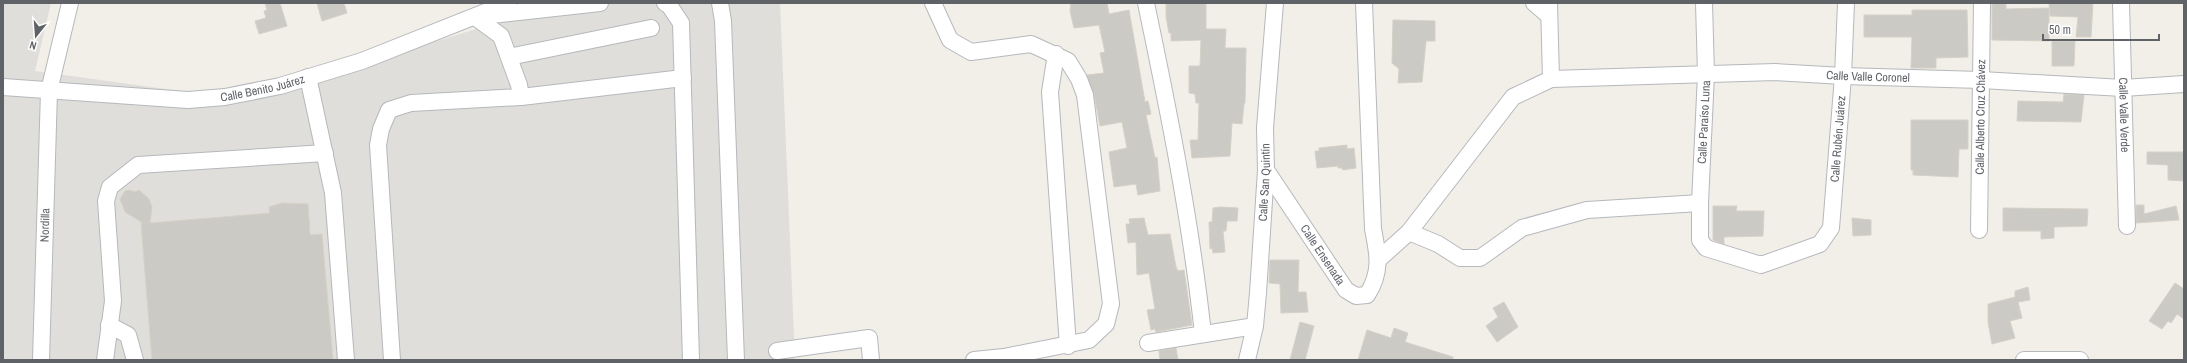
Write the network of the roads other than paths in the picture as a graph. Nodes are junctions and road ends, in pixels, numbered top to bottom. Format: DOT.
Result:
graph roads {
  1 [pos="70,3"];
  2 [pos="508,3"];
  3 [pos="600,3"];
  4 [pos="665,3"];
  5 [pos="720,3"];
  6 [pos="933,3"];
  7 [pos="1146,3"];
  8 [pos="1275,3"];
  9 [pos="1364,3"];
  10 [pos="1534,3"];
  11 [pos="1704,3"];
  12 [pos="1846,3"];
  13 [pos="1982,3"];
  14 [pos="2121,3"];
  15 [pos="1549,10"];
  16 [pos="475,17"];
  17 [pos="651,28"];
  18 [pos="1056,54"];
  19 [pos="509,58"];
  20 [pos="1706,74"];
  21 [pos="1842,76"];
  22 [pos="308,77"];
  23 [pos="683,78"];
  24 [pos="1551,79"];
  25 [pos="1982,80"];
  26 [pos="2184,84"];
  27 [pos="3,87"];
  28 [pos="2123,88"];
  29 [pos="49,91"];
  30 [pos="521,97"];
  31 [pos="325,153"];
  32 [pos="1266,170"];
  33 [pos="1700,203"];
  34 [pos="2127,226"];
  35 [pos="1979,230"];
  36 [pos="1409,232"];
  37 [pos="1700,240"];
  38 [pos="1378,259"];
  39 [pos="110,326"];
  40 [pos="1255,326"];
  41 [pos="1203,334"];
  42 [pos="1148,343"];
  43 [pos="1068,346"];
  44 [pos="777,351"];
  45 [pos="41,360"];
  46 [pos="105,360"];
  47 [pos="135,360"];
  48 [pos="346,360"];
  49 [pos="392,360"];
  50 [pos="691,360"];
  51 [pos="736,360"];
  52 [pos="871,360"];
  53 [pos="974,360"];
  54 [pos="1247,360"];
  55 [pos="2024,360"];
  56 [pos="2080,360"];
  1 -- 29 [label="street, Nordilla"];
  2 -- 16 [label="street, Calle Benito Juárez"];
  3 -- 16 [label="street"];
  4 -- 23 [label="street"];
  5 -- 51 [label="street"];
  6 -- 18 [label="street"];
  7 -- 41 [label="street"];
  8 -- 32 [label="street, Calle San Quintín"];
  9 -- 38 [label="street, Calle Ensenada"];
  10 -- 15 [label="street"];
  11 -- 20 [label="street, Calle Paraíso Luna"];
  12 -- 21 [label="street, Calle Rubén Juárez"];
  13 -- 25 [label="street, Calle Alberto Cruz Chávez"];
  14 -- 28 [label="street, Calle Valle Verde"];
  15 -- 24 [label="street"];
  16 -- 19 [label="street"];
  16 -- 22 [label="street, Calle Benito Juárez"];
  17 -- 19 [label="street"];
  18 -- 43 [label="street"];
  18 -- 43 [label="street"];
  19 -- 30 [label="street"];
  20 -- 21 [label="street, Calle Valle Coronel"];
  20 -- 24 [label="street, Calle Valle Coronel"];
  20 -- 33 [label="street, Calle Paraíso Luna"];
  21 -- 25 [label="street, Calle Valle Coronel"];
  21 -- 37 [label="street, Calle Rubén Juárez"];
  22 -- 29 [label="street, Calle Benito Juárez"];
  22 -- 31 [label="street"];
  23 -- 30 [label="street"];
  23 -- 50 [label="street"];
  24 -- 36 [label="street"];
  25 -- 28 [label="street, Calle Valle Coronel"];
  25 -- 35 [label="street, Calle Alberto Cruz Chávez"];
  26 -- 28 [label="street, Calle Valle Coronel"];
  27 -- 29 [label="street, Calle Benito Juárez"];
  28 -- 34 [label="street, Calle Valle Verde"];
  29 -- 45 [label="street, Nordilla"];
  30 -- 49 [label="street"];
  31 -- 39 [label="street"];
  31 -- 48 [label="street"];
  32 -- 38 [label="street, Calle Ensenada"];
  32 -- 40 [label="street, Calle San Quintín"];
  33 -- 36 [label="street"];
  33 -- 37 [label="street, Calle Paraíso Luna"];
  36 -- 38 [label="street"];
  39 -- 46 [label="street"];
  39 -- 47 [label="street"];
  40 -- 41 [label="street"];
  40 -- 54 [label="street, Calle San Quintín"];
  41 -- 42 [label="street"];
  43 -- 53 [label="street"];
  44 -- 52 [label="street"];
  55 -- 56 [label="street"];
}
